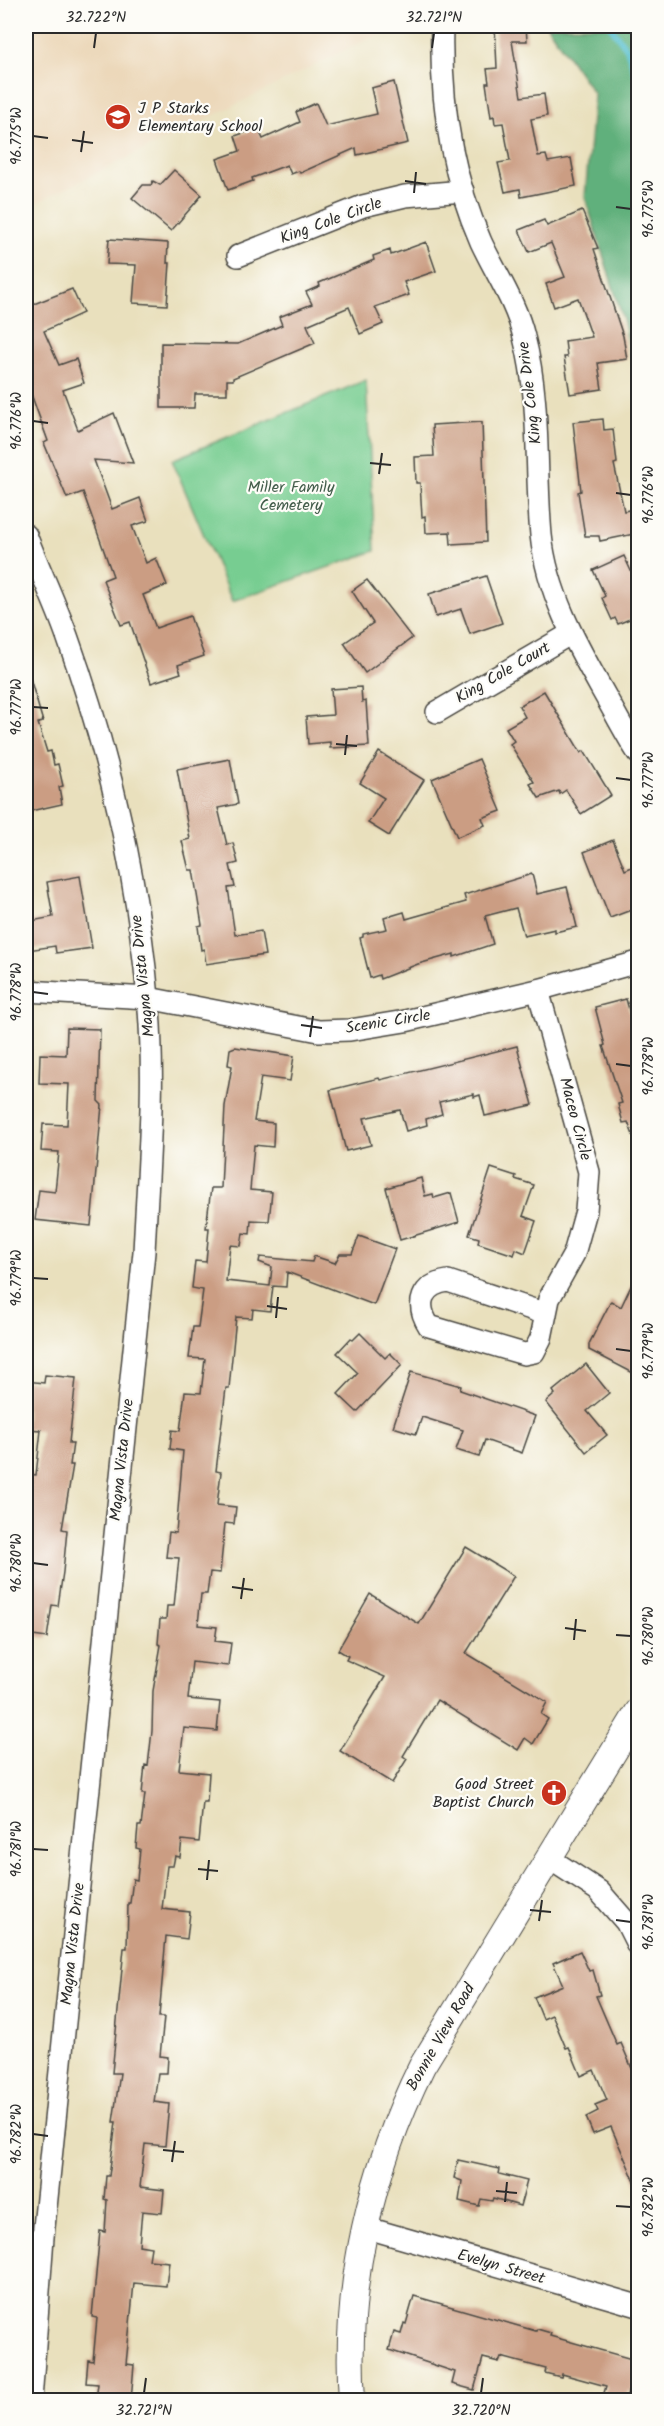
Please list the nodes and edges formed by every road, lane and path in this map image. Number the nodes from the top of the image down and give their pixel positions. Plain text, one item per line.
1 (442, 26) edge
2 (463, 191) junction
3 (238, 256) dead end
4 (26, 536) edge
5 (570, 634) junction
6 (437, 712) dead end
7 (639, 753) edge
8 (639, 962) edge
9 (538, 990) junction
10 (26, 991) edge
11 (148, 998) junction
12 (546, 1314) junction
13 (639, 1712) edge
14 (550, 1859) junction
15 (639, 1946) edge
16 (364, 2227) junction
17 (34, 2236) edge
18 (639, 2306) edge
19 (31, 2400) edge
20 (352, 2400) edge

1 - 2 street, King Cole Drive
2 - 3 street, King Cole Circle
2 - 5 street, King Cole Drive
4 - 11 street, Magna Vista Drive
5 - 6 street, King Cole Court
5 - 7 street, King Cole Drive
8 - 9 street, Scenic Circle
9 - 11 street, Scenic Circle
9 - 12 street, Maceo Circle
10 - 11 street, Scenic Circle
11 - 17 street, Magna Vista Drive
12 - 12 street, Maceo Circle
13 - 14 street, Bonnie View Road
14 - 15 street
14 - 16 street, Bonnie View Road
16 - 18 street, Evelyn Street
16 - 20 street, Bonnie View Road
17 - 19 street, Magna Vista Drive

